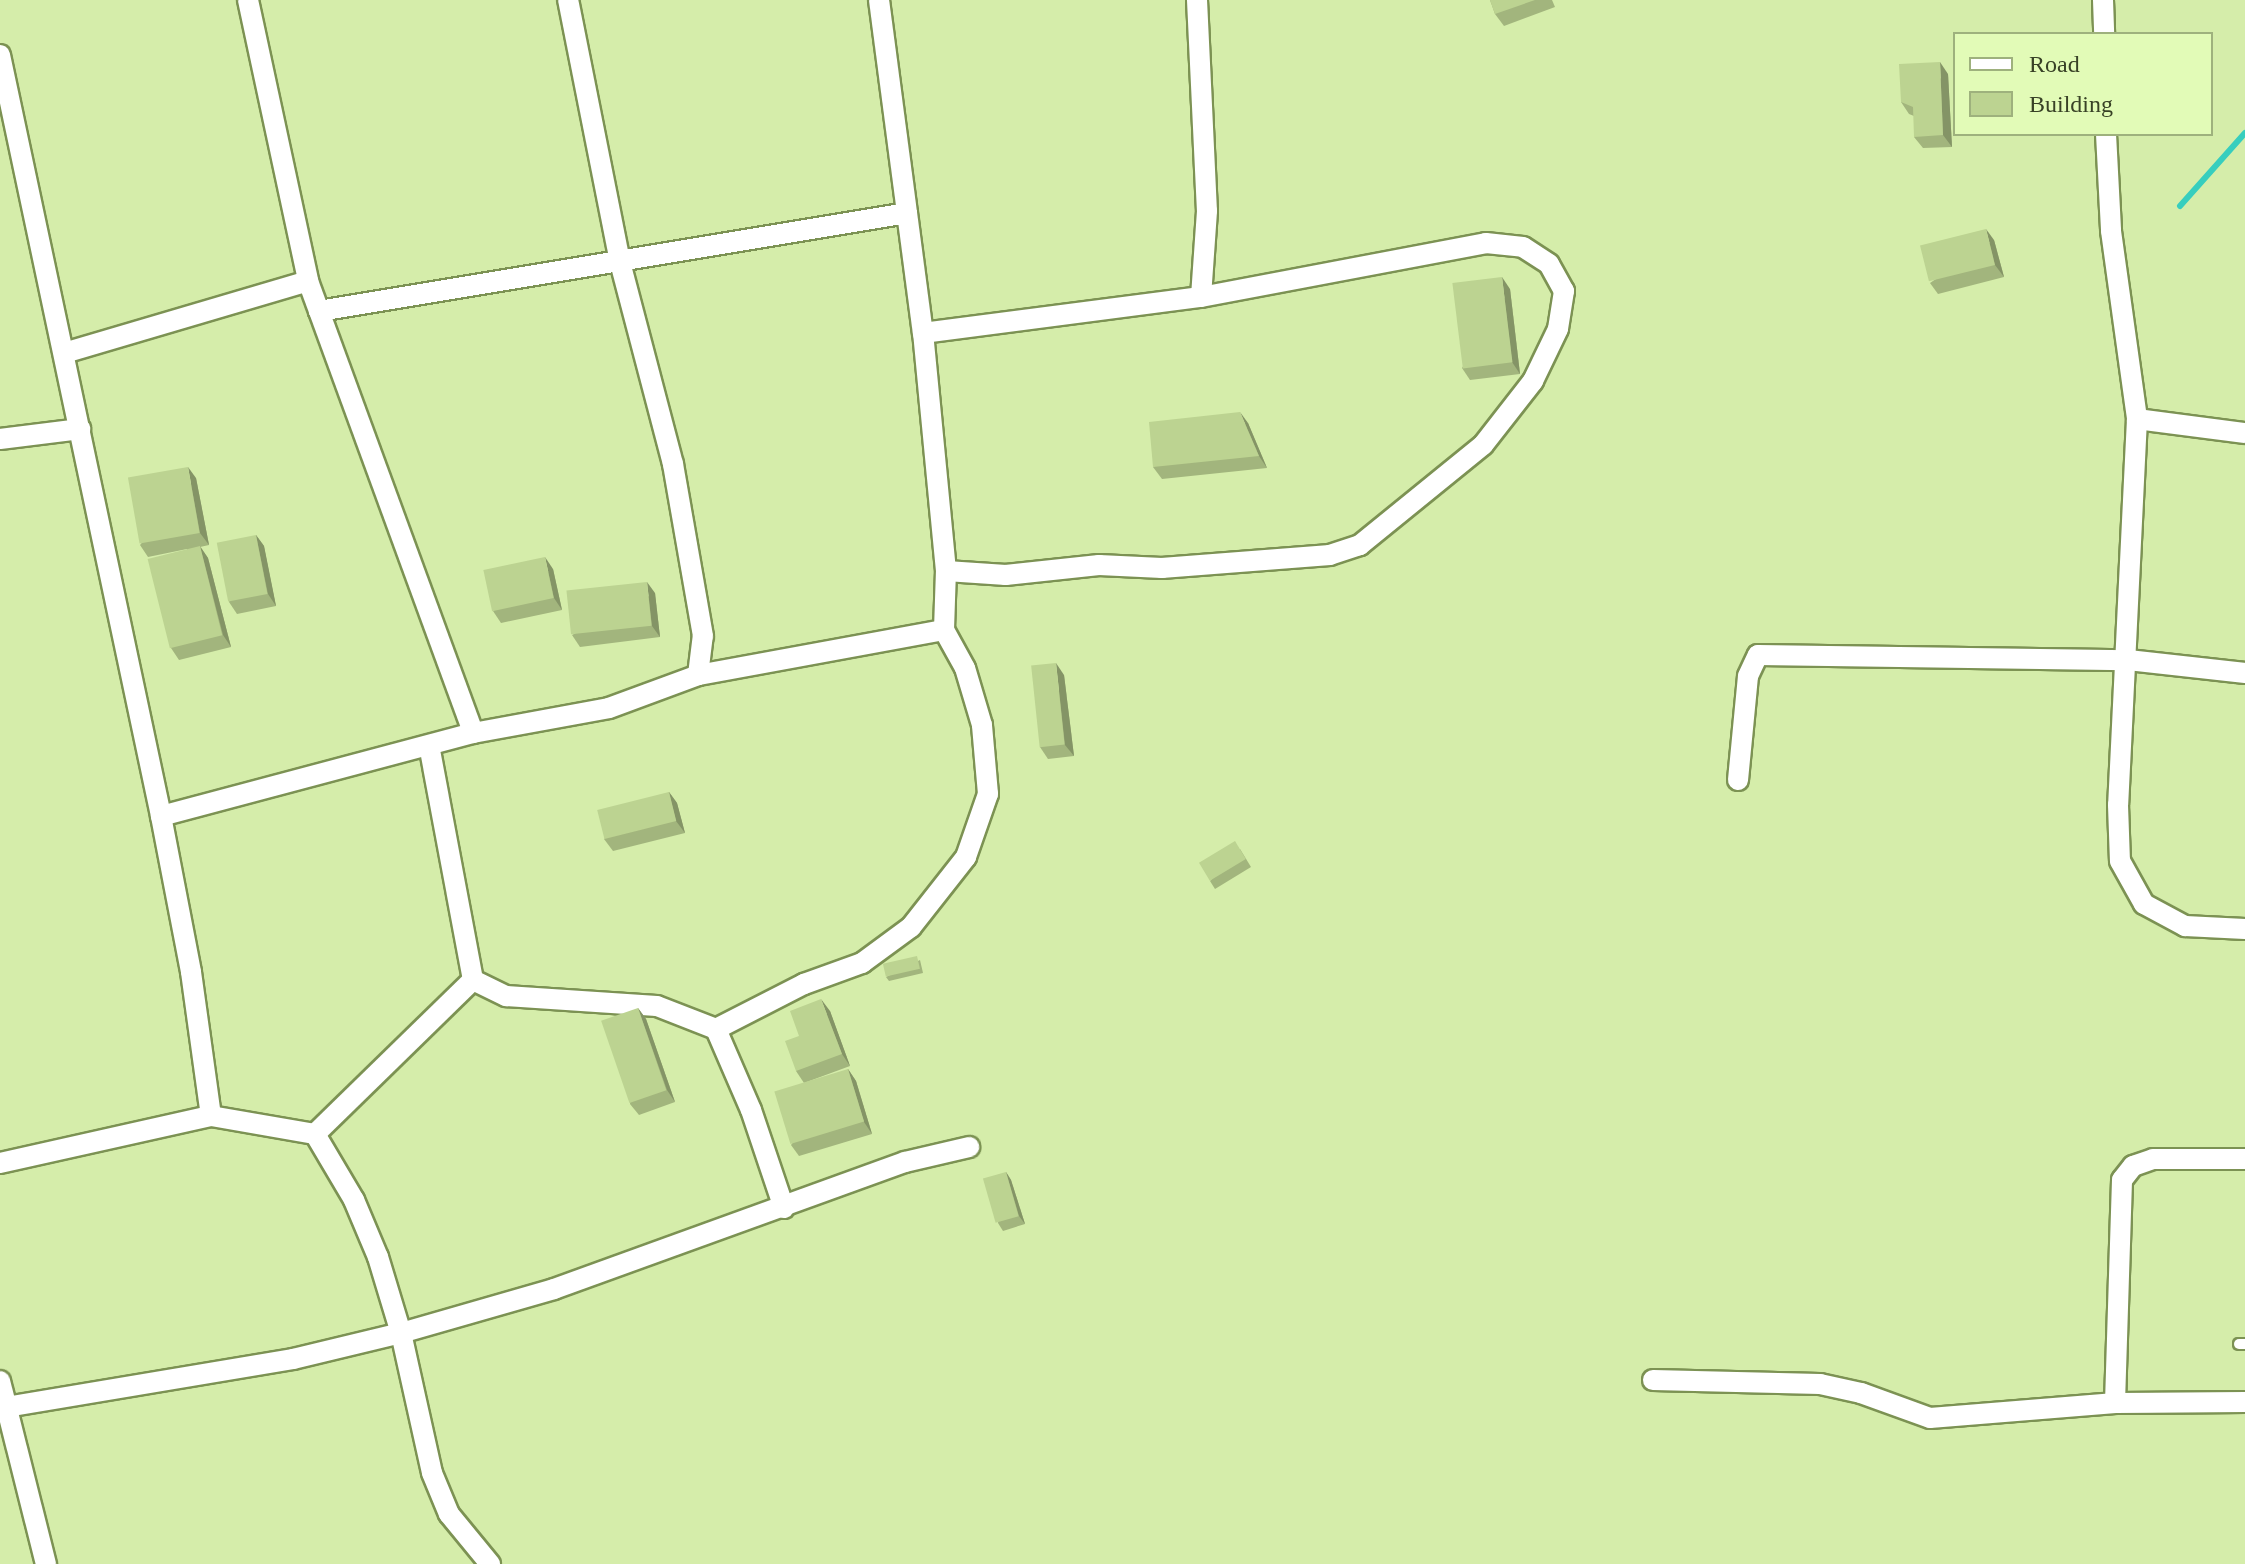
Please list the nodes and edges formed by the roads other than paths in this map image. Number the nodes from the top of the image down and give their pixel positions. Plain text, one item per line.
1 (248, 0) edge
2 (568, 0) edge
3 (879, 0) edge
4 (2103, 0) edge
5 (1204, 2) edge
6 (2104, 32) edge
7 (0, 55) edge
8 (2106, 136) edge
9 (907, 213) junction
10 (620, 262) junction
11 (308, 281) junction
12 (1201, 297) junction
13 (319, 311) junction
14 (923, 333) junction
15 (64, 353) junction
16 (2137, 419) junction
17 (80, 429) junction
18 (2245, 433) edge
19 (0, 439) edge
20 (946, 571) junction
21 (944, 630) junction
22 (2128, 660) junction
23 (2245, 673) edge
24 (698, 675) junction
25 (473, 733) junction
26 (429, 746) junction
27 (1738, 780) dead end
28 (161, 816) junction
29 (2245, 929) edge
30 (473, 980) junction
31 (716, 1029) junction
32 (211, 1116) junction
33 (315, 1134) junction
34 (969, 1147) dead end
35 (2245, 1159) edge
36 (0, 1163) edge
37 (784, 1208) junction
38 (401, 1333) junction
39 (1653, 1380) dead end
40 (0, 1381) edge
41 (2245, 1402) edge
42 (2115, 1403) junction
43 (4, 1407) edge
44 (46, 1564) edge
45 (490, 1564) edge

1 - 11 street
2 - 10 street
3 - 9 street
4 - 6 street
5 - 12 street
7 - 15 street
8 - 16 street
9 - 10 street
9 - 14 street
10 - 13 street
10 - 24 street
11 - 13 street
11 - 15 street
12 - 14 street
12 - 20 street
13 - 25 street
14 - 20 street
15 - 17 street
16 - 18 street
16 - 22 street
17 - 19 street
17 - 28 street
20 - 21 street
21 - 24 street
21 - 31 street
22 - 23 street
22 - 27 street
22 - 29 street
24 - 25 street
25 - 26 street
26 - 28 street
26 - 30 street
28 - 32 street
30 - 31 street
30 - 33 street
31 - 37 street
32 - 33 street
32 - 36 street
33 - 38 street
34 - 37 street
35 - 42 street
37 - 38 street
38 - 43 street
38 - 45 street
39 - 42 street
40 - 43 street
41 - 42 street
43 - 44 street

